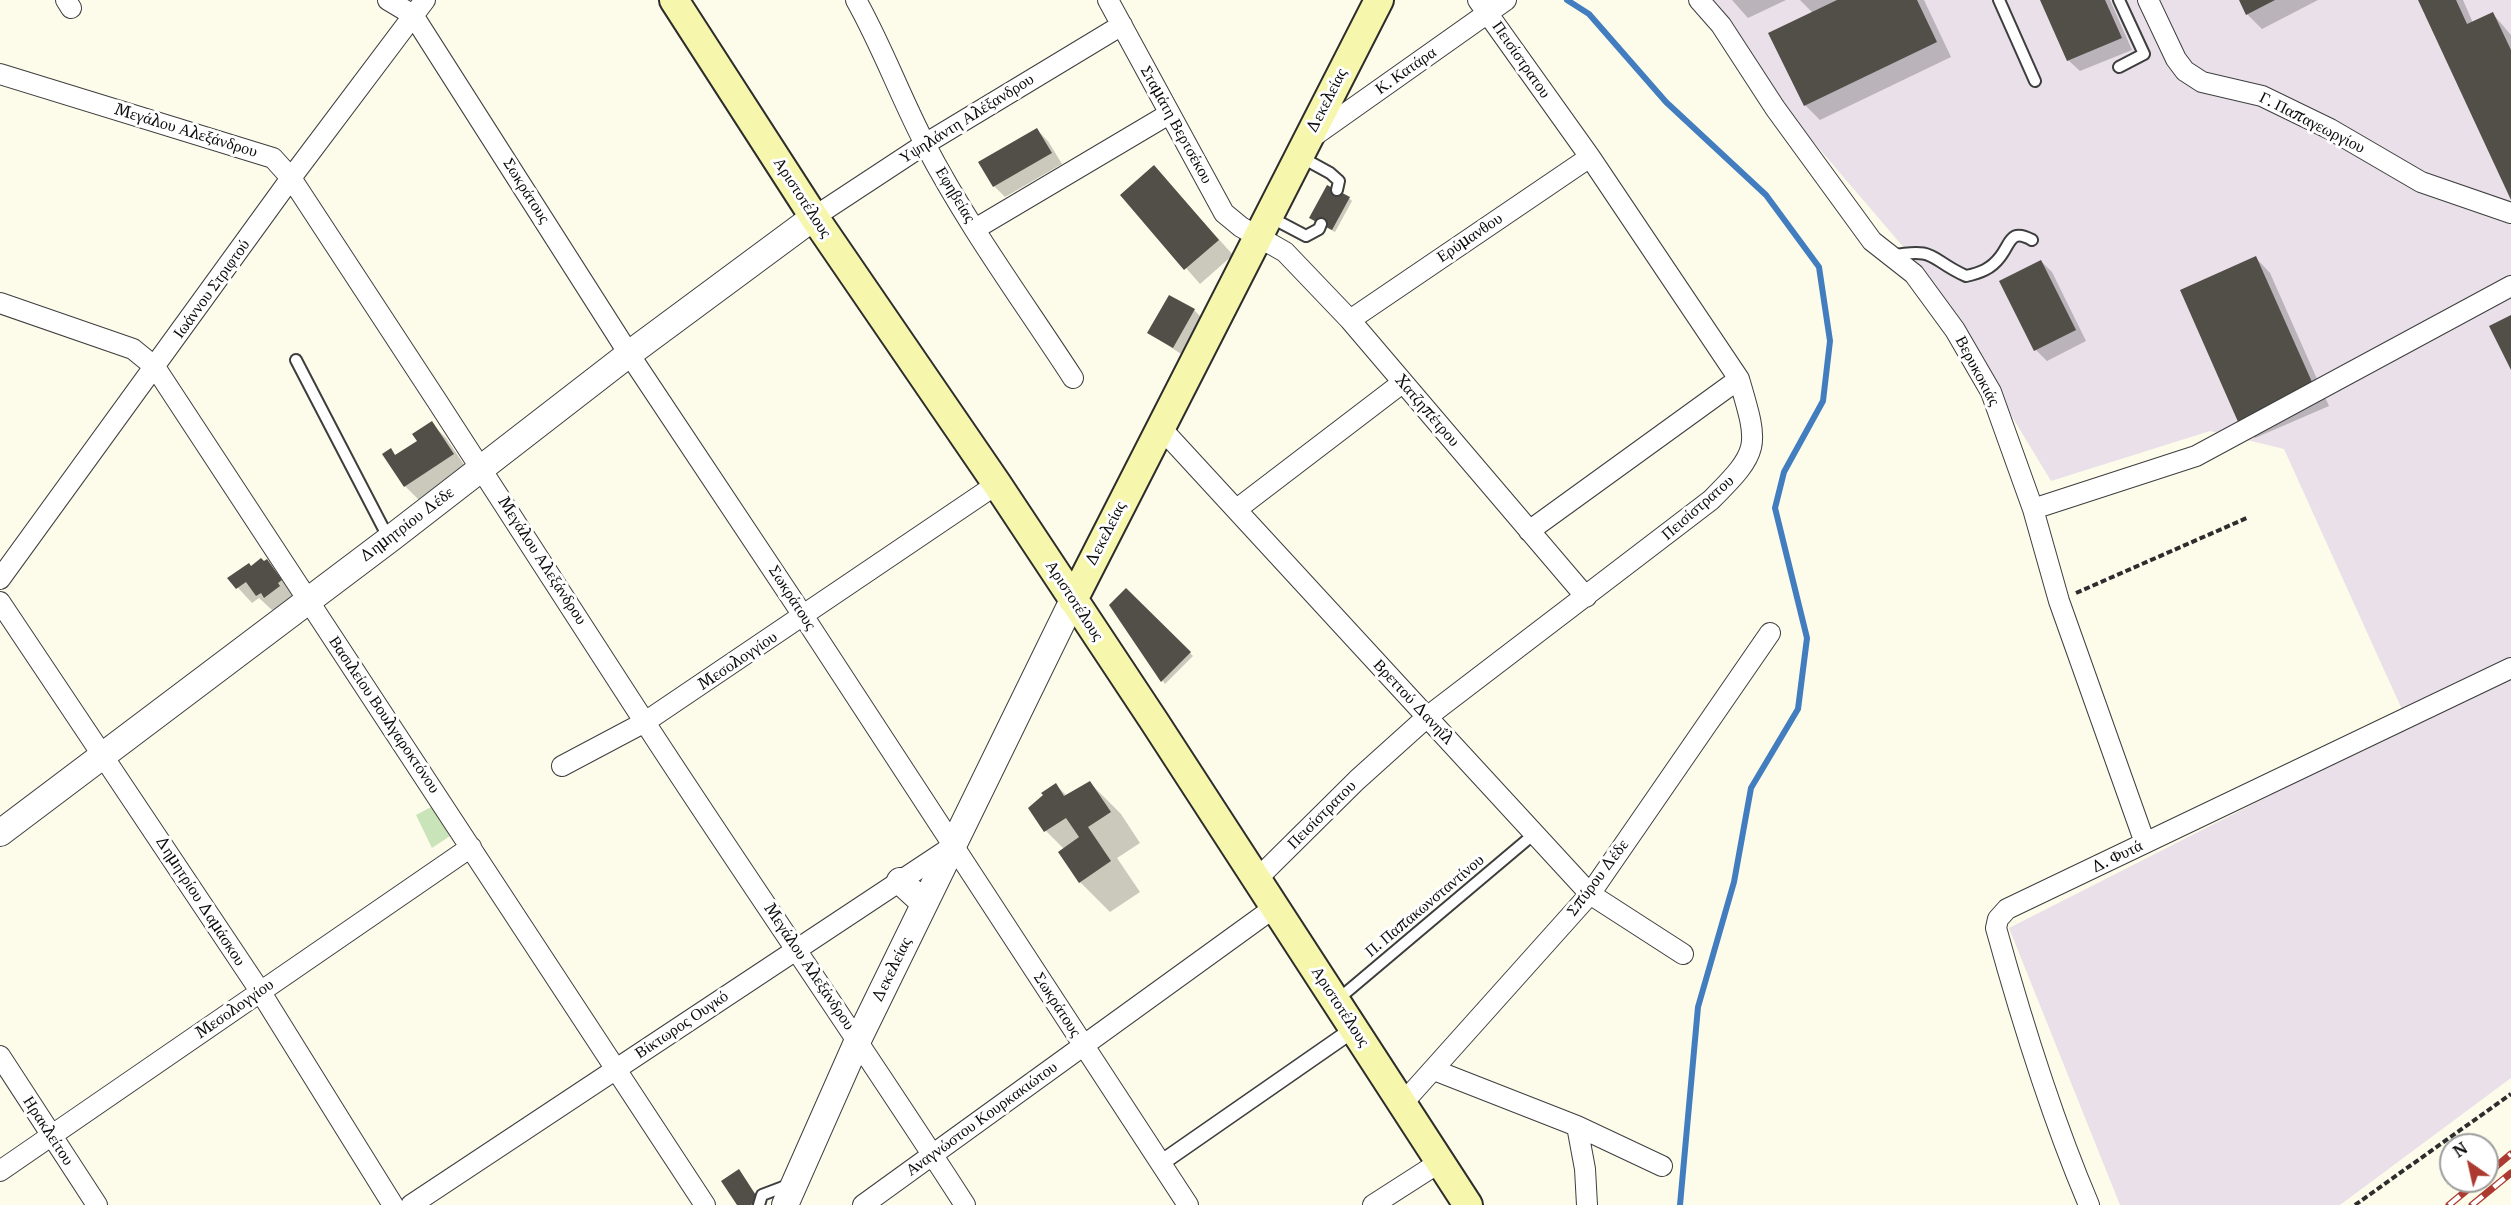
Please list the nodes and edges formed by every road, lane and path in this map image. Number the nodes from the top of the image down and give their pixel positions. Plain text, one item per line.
1 (388, 0) edge
2 (675, 0) edge
3 (856, 0) edge
4 (1108, 0) edge
5 (1378, 0) edge
6 (1506, 0) edge
7 (1699, 0) edge
8 (1999, 0) edge
9 (2120, 0) edge
10 (2148, 0) edge
11 (419, 7) edge
12 (1483, 7) edge
13 (1122, 25) junction
14 (2119, 67) dead end
15 (0, 74) edge
16 (2035, 81) dead end
17 (1169, 114) junction
18 (925, 144) junction
19 (1302, 149) junction
20 (1590, 157) junction
21 (291, 178) junction
22 (1337, 190) dead end
23 (2511, 213) edge
24 (814, 217) junction
25 (1322, 224) dead end
26 (1263, 226) junction
27 (975, 229) junction
28 (2032, 240) dead end
29 (1890, 256) junction
30 (2511, 286) edge
31 (0, 303) edge
32 (1350, 320) junction
33 (629, 354) junction
34 (296, 360) dead end
35 (155, 367) junction
36 (1073, 378) dead end
37 (1739, 379) junction
38 (1402, 383) junction
39 (1160, 427) junction
40 (482, 468) junction
41 (997, 484) junction
42 (1237, 509) junction
43 (2033, 509) junction
44 (2249, 518) dead end
45 (1529, 531) junction
46 (390, 539) junction
47 (0, 579) edge
48 (1586, 597) junction
49 (307, 600) junction
50 (1073, 600) junction
51 (2059, 601) junction
52 (0, 602) edge
53 (804, 617) junction
54 (1770, 633) dead end
55 (2511, 668) edge
56 (1427, 717) junction
57 (645, 722) junction
58 (104, 755) junction
59 (562, 766) dead end
60 (0, 833) edge
61 (1534, 834) junction
62 (2145, 843) junction
63 (953, 846) junction
64 (471, 847) junction
65 (1257, 879) junction
66 (900, 881) junction
67 (1590, 894) junction
68 (924, 903) junction
69 (1275, 907) junction
70 (796, 950) junction
71 (1683, 954) dead end
72 (260, 991) junction
73 (1336, 1001) junction
74 (1354, 1029) junction
75 (858, 1040) junction
76 (1084, 1046) junction
77 (0, 1056) edge
78 (616, 1069) junction
79 (1434, 1070) junction
80 (2511, 1094) edge
81 (1402, 1104) junction
82 (1577, 1126) junction
83 (51, 1138) junction
84 (932, 1155) junction
85 (1440, 1162) junction
86 (1161, 1163) junction
87 (1662, 1166) dead end
88 (0, 1171) edge
89 (790, 1194) edge
90 (97, 1205) edge
91 (393, 1205) edge
92 (411, 1205) edge
93 (705, 1205) edge
94 (759, 1205) edge
95 (863, 1205) edge
96 (965, 1205) edge
97 (1188, 1205) edge
98 (1373, 1205) edge
99 (1468, 1205) edge
100 (1587, 1205) edge
101 (2089, 1205) edge
102 (2355, 1205) edge

1 - 11 street, Σωκράτους
2 - 24 main road, Αριστοτέλους
3 - 18 street, Εφηβείας
4 - 13 street, Σταμάτη Βερτσέκου
5 - 19 main road, Δεκελείας
6 - 12 street, Κ. Κατάρα
7 - 29 street, Βερυκοκιάς
8 - 16 lane
9 - 14 lane
10 - 23 street, Γ. Παπαγεωργίου
11 - 21 street, Ιωάννου Στριφτού
11 - 33 street, Σωκράτους
12 - 19 street, Κ. Κατάρα
12 - 20 street, Πεισίστρατου
13 - 17 street, Σταμάτη Βερτσέκου
13 - 18 street, Υψηλάντη Αλέξανδρου
15 - 21 street, Μεγάλου Αλεξάνδρου
17 - 26 street, Σταμάτη Βερτσέκου
17 - 27 street
18 - 24 street, Υψηλάντη Αλέξανδρου
18 - 27 street, Εφηβείας
19 - 22 lane
19 - 26 main road, Δεκελείας
20 - 32 street, Ερύμανθου
20 - 37 street, Πεισίστρατου
21 - 35 street, Ιωάννου Στριφτού
21 - 40 street, Μεγάλου Αλεξάνδρου
24 - 33 street, Δημητρίου Δέδε
24 - 41 main road, Αριστοτέλους
25 - 26 lane
26 - 32 street, Χατζηπέτρου
26 - 39 main road, Δεκελείας
27 - 36 street, Εφηβείας
28 - 29 lane
29 - 43 street, Βερυκοκιάς
30 - 43 street
31 - 35 street, Βασιλείου Βουλγαροκτόνου
32 - 38 street, Χατζηπέτρου
33 - 40 street, Δημητρίου Δέδε
33 - 53 street, Σωκράτους
34 - 46 lane
35 - 47 street, Ιωάννου Στριφτού
35 - 49 street, Βασιλείου Βουλγαροκτόνου
37 - 45 street
37 - 48 street, Πεισίστρατου
38 - 42 street
38 - 45 street, Χατζηπέτρου
39 - 42 street, Βρεττού Δανηΐλ
39 - 50 main road, Δεκελείας
40 - 46 street, Δημητρίου Δέδε
40 - 57 street, Μεγάλου Αλεξάνδρου
41 - 50 main road, Αριστοτέλους
41 - 53 street, Μεσολογγίου
42 - 56 street, Βρεττού Δανηΐλ
43 - 51 street, Βερυκοκιάς
44 - 51 path
45 - 48 street, Χατζηπέτρου
46 - 49 street, Δημητρίου Δέδε
48 - 56 street, Πεισίστρατου
49 - 58 street, Δημητρίου Δέδε
49 - 64 street, Βασιλείου Βουλγαροκτόνου
50 - 63 street, Δεκελείας
50 - 65 main road, Αριστοτέλους
51 - 62 street, Βερυκοκιάς
52 - 58 street, Δημητρίου Δαμάσκου
53 - 57 street, Μεσολογγίου
53 - 63 street, Σωκράτους
54 - 67 street, Σπύρου Δέδε
55 - 62 street, Δ. Φυτά
56 - 61 street, Βρεττού Δανηΐλ
56 - 65 street, Πεισίστρατου
57 - 59 street, Μεσολογγίου
57 - 70 street, Μεγάλου Αλεξάνδρου
58 - 60 street, Δημητρίου Δέδε
58 - 72 street, Δημητρίου Δαμάσκου
61 - 67 street, Βρεττού Δανηΐλ
61 - 73 lane, Π. Παπακωνσταντίνου
62 - 101 street, Δ. Φυτά
63 - 66 street, Βίκτωρος Ουγκό
63 - 68 street, Δεκελείας
63 - 76 street, Σωκράτους
64 - 72 street, Μεσολογγίου
64 - 78 street, Βασιλείου Βουλγαροκτόνου
65 - 69 main road, Αριστοτέλους
66 - 68 street
66 - 70 street, Βίκτωρος Ουγκό
67 - 71 street, Βρεττού Δανηΐλ
67 - 79 street, Σπύρου Δέδε
68 - 75 street, Δεκελείας
69 - 73 main road, Αριστοτέλους
69 - 76 street, Αναγνώστου Κουρκακιώτου
70 - 75 street, Μεγάλου Αλεξάνδρου
70 - 78 street, Βίκτωρος Ουγκό
72 - 83 street, Μεσολογγίου
72 - 91 street, Δημητρίου Δαμάσκου
73 - 74 main road, Αριστοτέλους
74 - 81 main road, Αριστοτέλους
74 - 86 street
75 - 84 street, Μεγάλου Αλεξάνδρου
75 - 89 street, Δεκελείας
76 - 84 street, Αναγνώστου Κουρκακιώτου
76 - 86 street, Σωκράτους
77 - 83 street, Ηρακλείτου
78 - 92 street, Βίκτωρος Ουγκό
78 - 93 street, Βασιλείου Βουλγαροκτόνου
79 - 81 street, Σπύρου Δέδε
79 - 82 street
80 - 102 path
81 - 85 main road, Αριστοτέλους
82 - 87 street
82 - 100 street
83 - 88 street, Μεσολογγίου
83 - 90 street, Ηρακλείτου
84 - 95 street, Αναγνώστου Κουρκακιώτου
84 - 96 street, Μεγάλου Αλεξάνδρου
85 - 98 street
85 - 99 main road, Αριστοτέλους
86 - 97 street, Σωκράτους
89 - 94 lane

